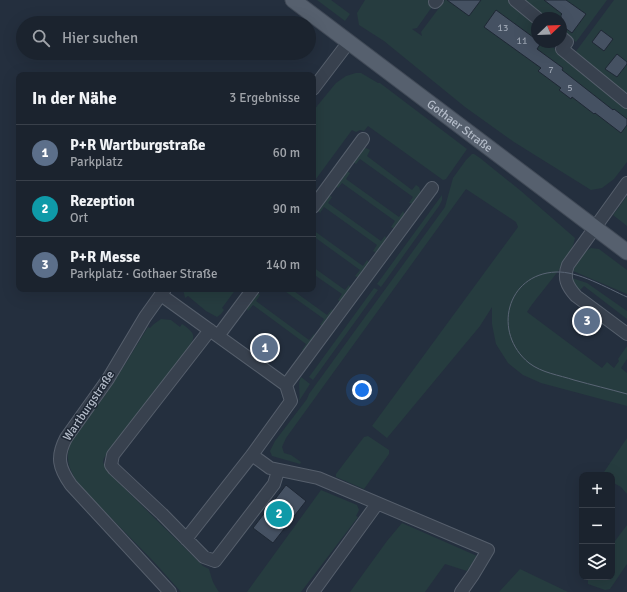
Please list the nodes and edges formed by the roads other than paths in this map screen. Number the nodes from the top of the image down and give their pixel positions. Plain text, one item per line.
1 (293, 0) edge
2 (515, 0) edge
3 (531, 13) edge
4 (313, 16) edge
5 (316, 18) edge
6 (348, 43) junction
7 (563, 48) edge
8 (316, 85) edge
9 (627, 102) edge
10 (363, 139) dead end
11 (627, 183) edge
12 (432, 188) dead end
13 (316, 203) edge
14 (594, 227) junction
15 (627, 252) edge
16 (163, 292) edge
17 (250, 292) edge
18 (214, 333) junction
19 (627, 334) edge
20 (286, 385) junction
21 (252, 455) junction
22 (278, 471) junction
23 (377, 504) junction
24 (186, 539) junction
25 (170, 592) edge
26 (313, 592) edge
27 (461, 592) edge

1 - 4 main road, Gothaer Straße
2 - 3 street
5 - 6 main road, Gothaer Straße
6 - 8 street
6 - 14 main road, Gothaer Straße
7 - 9 street
10 - 13 street
11 - 14 street
12 - 20 street
14 - 15 main road, Gothaer Straße
14 - 19 street
16 - 18 street
16 - 25 street, Wartburgstraße
17 - 18 street
18 - 20 street
18 - 24 street
20 - 21 street
21 - 22 street
21 - 24 street
22 - 23 street
22 - 24 street
23 - 26 street
23 - 27 street

